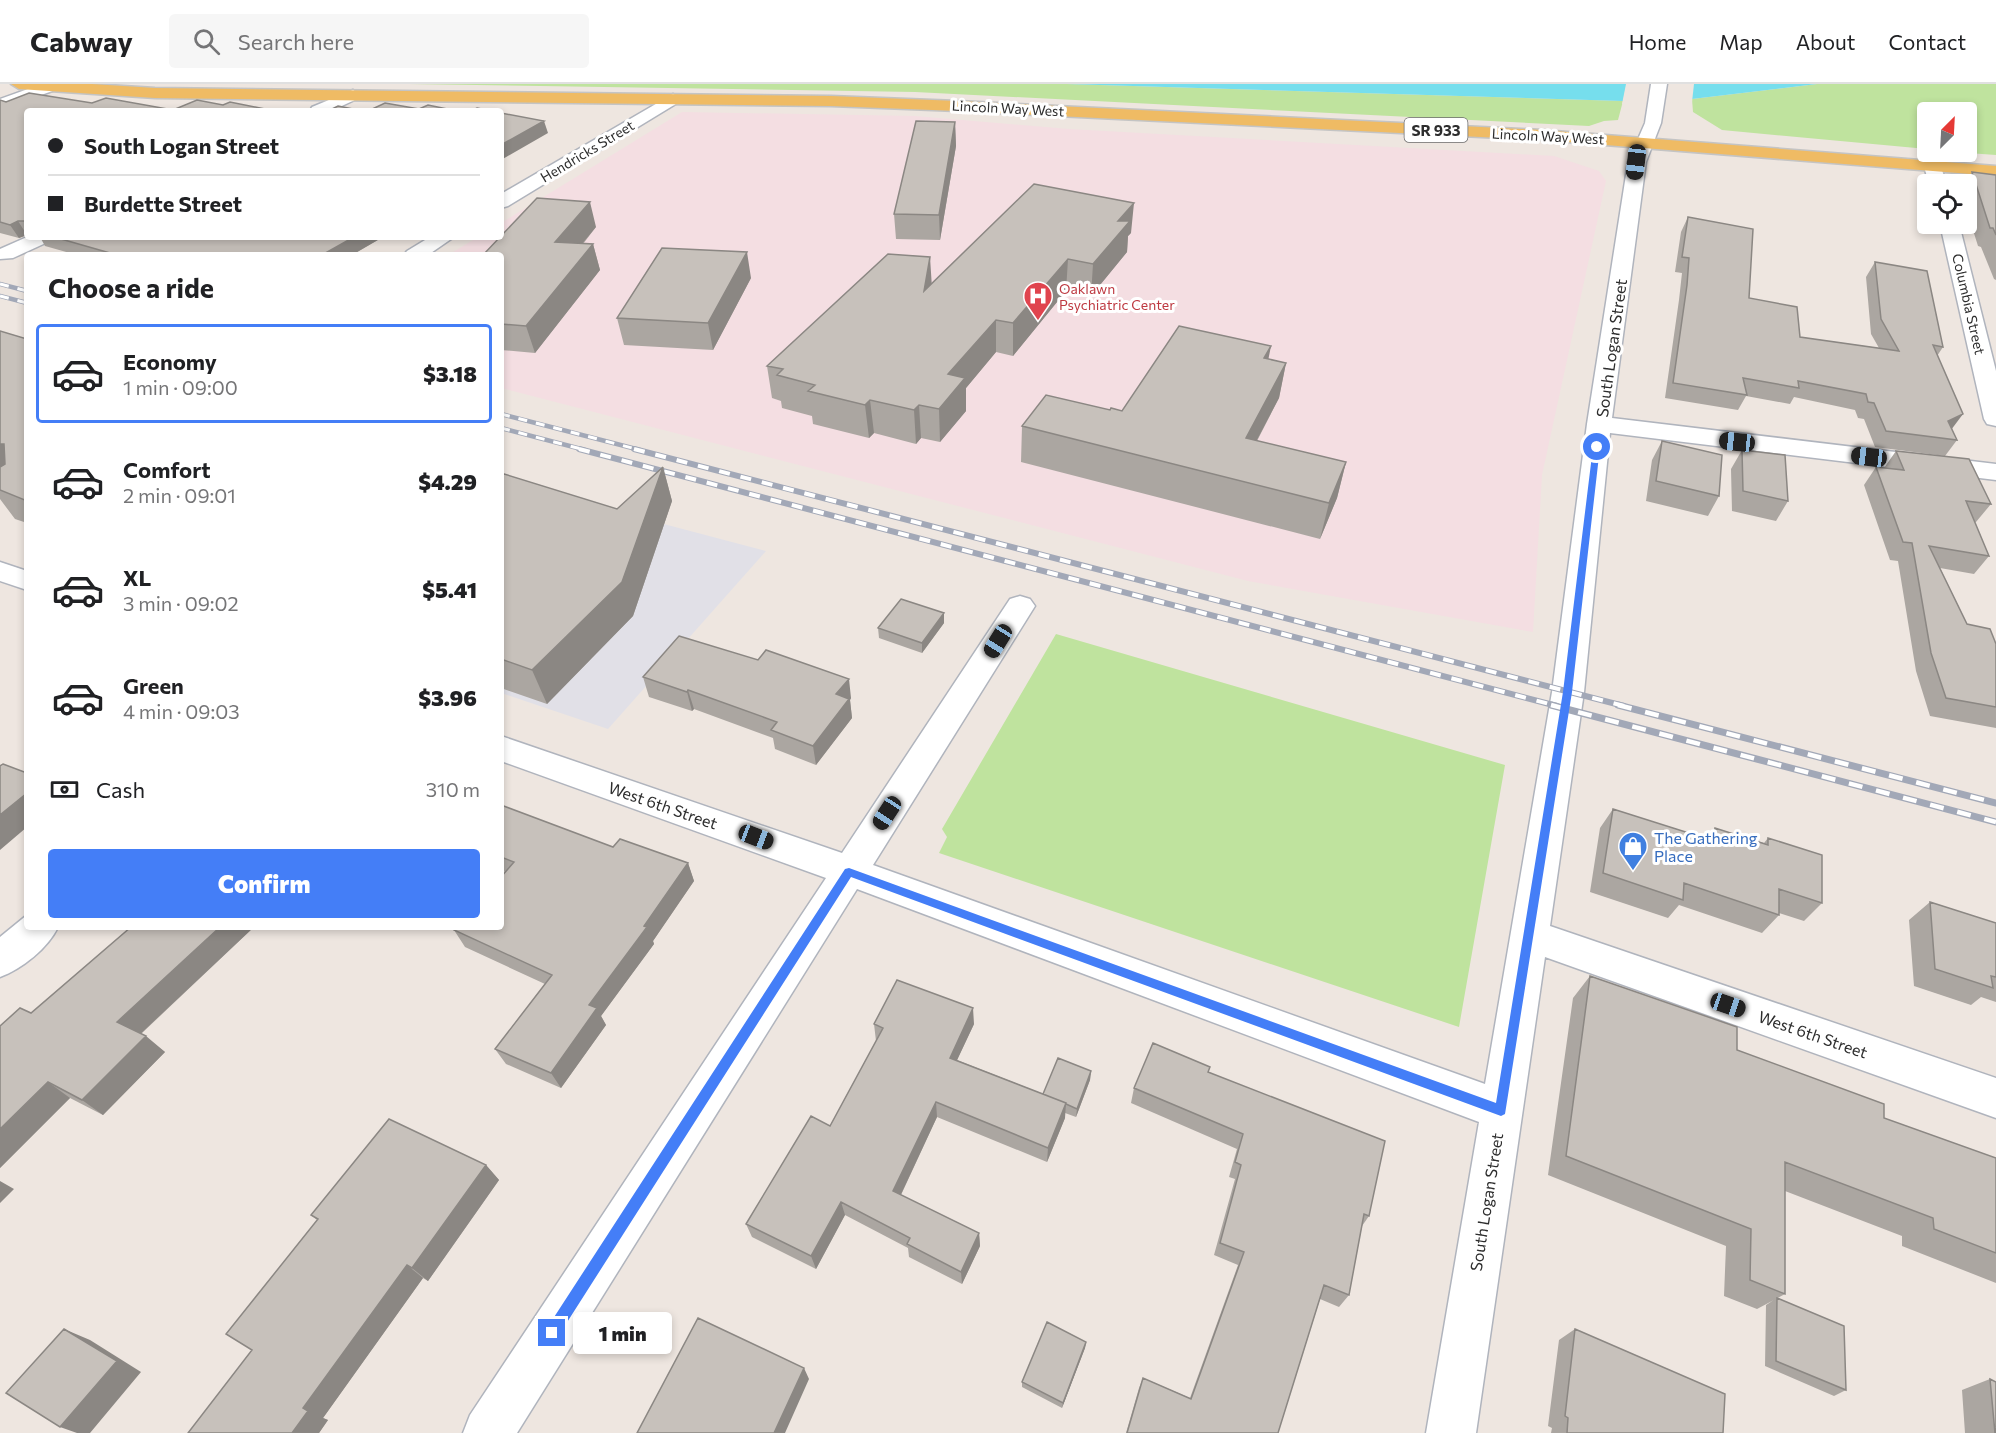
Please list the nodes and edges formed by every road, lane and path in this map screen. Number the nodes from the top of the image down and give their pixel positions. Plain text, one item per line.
1 (19, 84) edge
2 (1659, 84) edge
3 (49, 87) junction
4 (353, 95) junction
5 (673, 99) junction
6 (0, 105) edge
7 (325, 108) edge
8 (1650, 132) junction
9 (1933, 166) junction
10 (1996, 171) edge
11 (1935, 174) edge
12 (504, 200) edge
13 (1951, 234) edge
14 (36, 240) edge
15 (439, 240) edge
16 (419, 252) edge
17 (6, 254) dead end
18 (1996, 419) edge
19 (1599, 424) junction
20 (1996, 472) edge
21 (0, 572) edge
22 (24, 580) edge
23 (1020, 606) dead end
24 (504, 749) edge
25 (849, 872) junction
26 (35, 930) edge
27 (1529, 935) junction
28 (0, 960) edge
29 (1996, 1098) edge
30 (1501, 1110) junction
31 (488, 1433) edge
32 (1451, 1433) edge

1 - 3 main road, Lincoln Way West / SR 933
2 - 8 street, South Logan Street
3 - 4 main road, Lincoln Way West / SR 933
3 - 6 street
4 - 5 main road, Lincoln Way West / SR 933
4 - 7 street
5 - 8 main road, Lincoln Way West / SR 933
5 - 12 street, Hendricks Street
8 - 9 main road, Lincoln Way West / SR 933
8 - 19 street, South Logan Street
9 - 10 main road, Lincoln Way West / SR 933
9 - 11 street
13 - 18 street, Columbia Street
14 - 17 street
15 - 16 street
19 - 20 street
19 - 27 street, South Logan Street
21 - 22 street
23 - 25 street
24 - 25 street, West 6th Street
25 - 30 street, West 6th Street
25 - 31 street
26 - 28 street
27 - 29 street, West 6th Street
27 - 30 street, South Logan Street
30 - 32 street, South Logan Street

